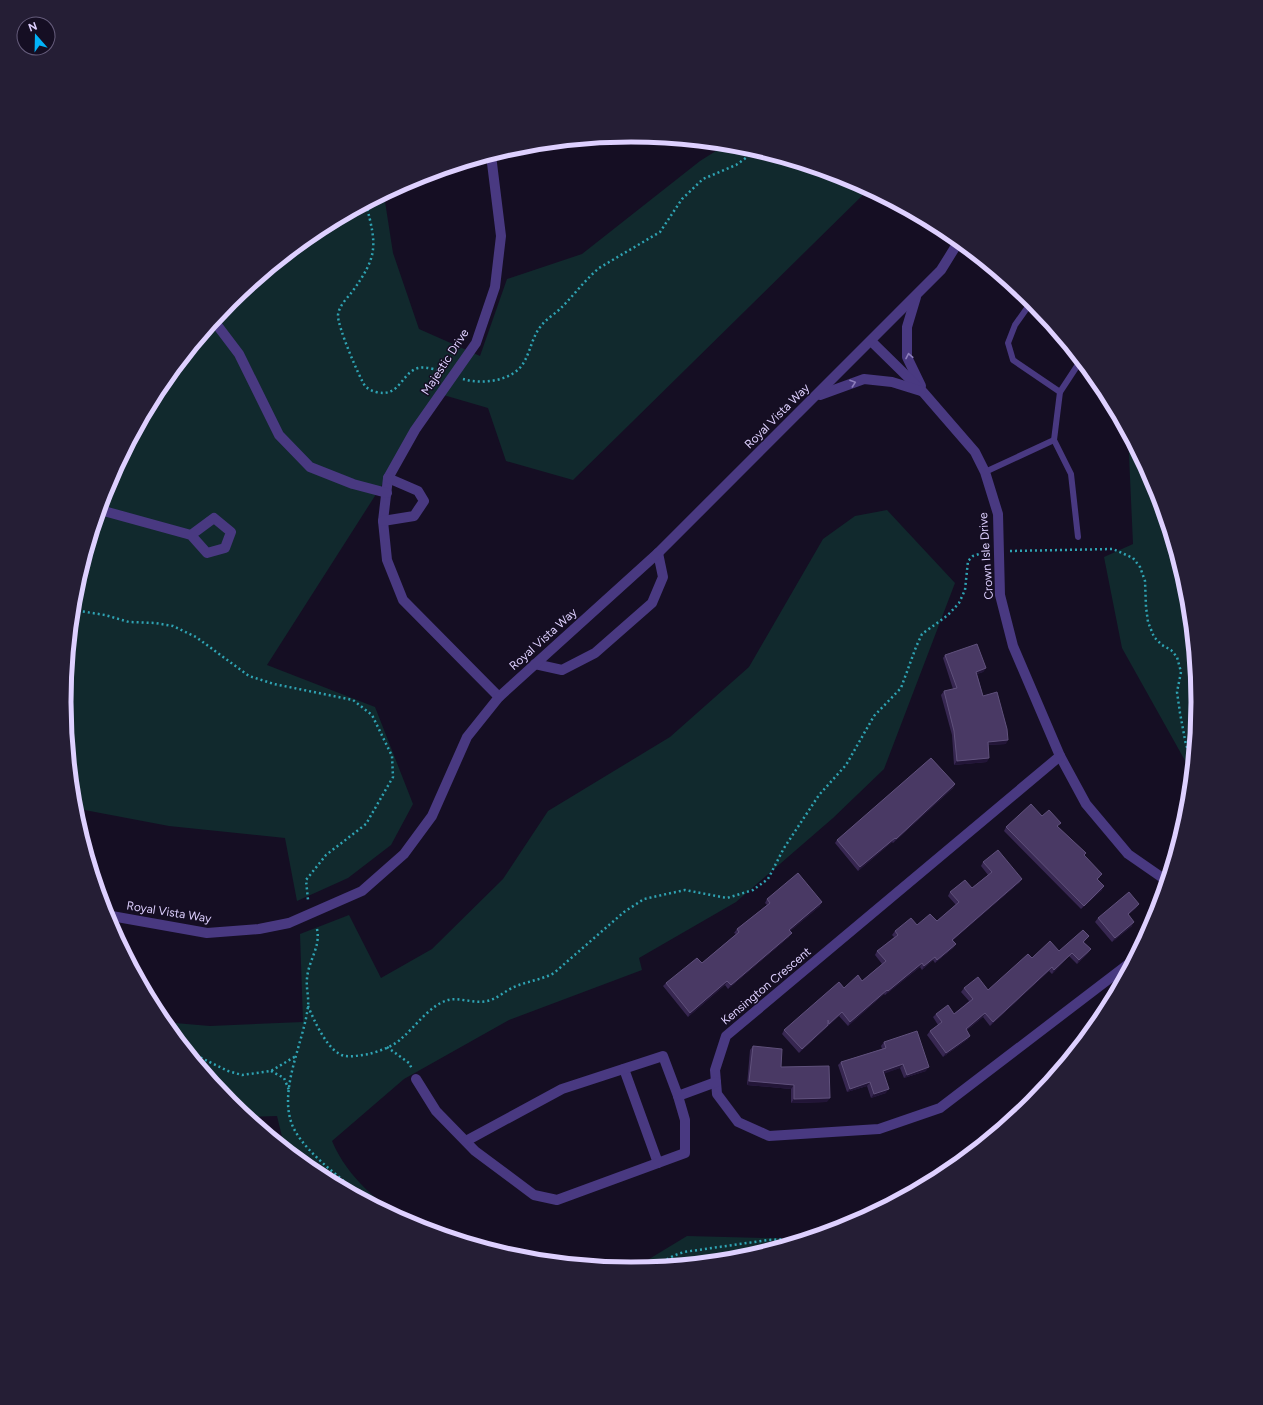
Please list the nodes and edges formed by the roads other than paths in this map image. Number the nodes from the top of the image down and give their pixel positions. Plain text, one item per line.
1 (492, 160) edge
2 (956, 246) edge
3 (917, 295) junction
4 (1028, 306) edge
5 (217, 325) edge
6 (871, 341) junction
7 (1078, 364) edge
8 (923, 392) junction
9 (1060, 392) junction
10 (816, 396) junction
11 (1054, 440) junction
12 (985, 472) junction
13 (388, 478) junction
14 (387, 493) junction
15 (105, 511) edge
16 (383, 521) junction
17 (191, 535) dead end
18 (1078, 537) dead end
19 (658, 553) junction
20 (535, 664) junction
21 (499, 696) junction
22 (1060, 756) junction
23 (1163, 879) edge
24 (114, 917) edge
25 (1126, 966) edge
26 (624, 1069) junction
27 (416, 1079) road end
28 (716, 1082) junction
29 (678, 1096) junction
30 (466, 1141) junction
31 (658, 1163) junction

1 - 13 street, Majestic Drive
2 - 3 street, Royal Vista Way
3 - 6 street, Royal Vista Way
8 -> 3 street
4 - 9 lane
5 - 14 street
6 - 8 street, Crown Isle Drive
6 - 10 street, Royal Vista Way
7 - 9 lane
10 -> 8 street
8 - 12 street, Crown Isle Drive
9 - 11 lane
10 - 19 street, Royal Vista Way
11 - 12 lane
11 - 18 lane
12 - 22 street, Crown Isle Drive
13 - 14 street, Majestic Drive
13 - 16 street
14 - 16 street, Majestic Drive
15 - 17 street
16 - 21 street, Majestic Drive
19 - 20 street, Royal Vista Way
19 - 20 street
20 - 21 street, Royal Vista Way
21 - 24 street, Royal Vista Way
22 - 23 street, Crown Isle Drive
22 - 28 street, Kensington Crescent
25 - 28 street, Kensington Crescent
26 - 29 street
26 - 30 street
26 - 31 street
27 - 30 street
28 - 29 street
29 - 31 street
30 - 31 street

